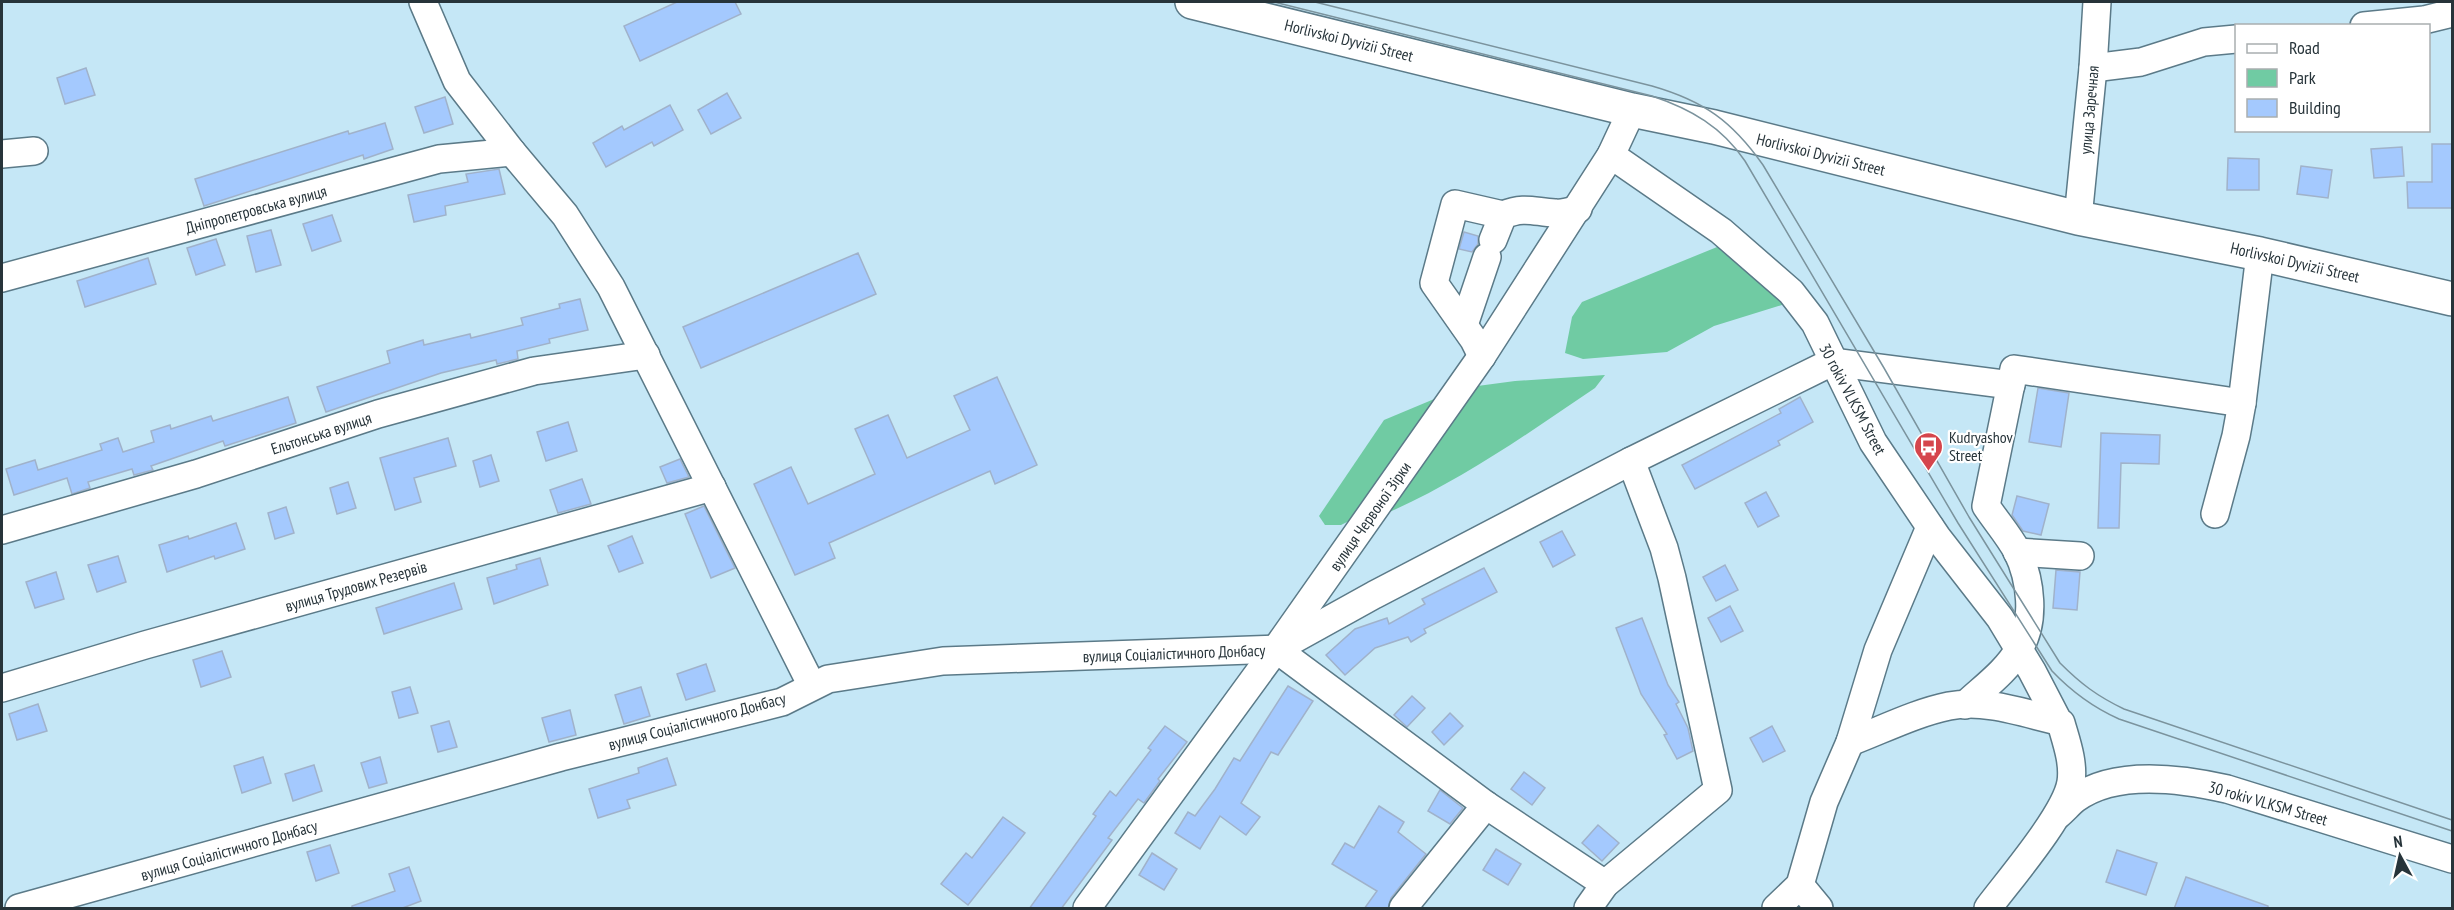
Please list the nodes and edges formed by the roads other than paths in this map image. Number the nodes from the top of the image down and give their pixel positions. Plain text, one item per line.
1 (423, 2) edge
2 (1192, 2) edge
3 (2097, 2) edge
4 (2452, 13) edge
5 (2384, 24) edge
6 (2235, 39) edge
7 (2093, 68) junction
8 (1632, 110) junction
9 (34, 151) dead end
10 (512, 152) junction
11 (2, 154) edge
12 (1611, 155) junction
13 (1578, 209) junction
14 (1503, 215) junction
15 (2078, 218) junction
16 (2260, 254) junction
17 (2, 278) edge
18 (2452, 298) edge
19 (1464, 326) junction
20 (646, 355) junction
21 (1482, 356) junction
22 (1832, 362) junction
23 (2011, 385) junction
24 (2242, 403) junction
25 (1631, 461) junction
26 (712, 487) junction
27 (2215, 514) dead end
28 (1930, 527) junction
29 (2, 530) edge
30 (2017, 552) junction
31 (2080, 556) dead end
32 (1276, 649) junction
33 (2020, 649) junction
34 (812, 687) junction
35 (2, 688) edge
36 (1965, 705) junction
37 (2059, 722) junction
38 (1850, 742) junction
39 (1486, 805) junction
40 (2054, 819) junction
41 (2452, 859) edge
42 (1605, 884) junction
43 (1800, 885) junction
44 (1998, 906) edge
45 (19, 909) edge
46 (1087, 909) edge
47 (1403, 909) edge
48 (1588, 909) edge
49 (1776, 909) edge
50 (1819, 909) edge

1 - 10 street
2 - 8 main road, Horlivskoi Dyvizii Street
3 - 7 street, улица Заречная
4 - 5 street
6 - 7 street
7 - 15 street, улица Заречная
8 - 12 street, вулиця Червоної Зірки
8 - 15 main road, Horlivskoi Dyvizii Street
9 - 11 street
10 - 17 street, Дніпропетровська вулиця
10 - 20 street
12 - 13 street, вулиця Червоної Зірки
12 - 22 street, 30 rokiv VLKSM Street
13 - 14 street
13 - 21 street, вулиця Червоної Зірки
14 - 19 street
14 - 19 street
15 - 16 main road, Horlivskoi Dyvizii Street
16 - 18 main road, Horlivskoi Dyvizii Street
16 - 24 street
19 - 21 street
20 - 26 street
20 - 29 street, Ельтонська вулиця
21 - 32 street, вулиця Червоної Зірки
22 - 23 street
22 - 25 street
22 - 28 street, 30 rokiv VLKSM Street
23 - 24 street
23 - 30 street
24 - 27 street
25 - 32 street
25 - 42 street
26 - 34 street
26 - 35 street, вулиця Трудових Резервів
28 - 33 street, 30 rokiv VLKSM Street
28 - 38 street
30 - 31 street
30 - 33 street
32 - 34 street, вулиця Соціалістичного Донбасу
32 - 39 street, вулиця Соціалістичного Донбасу
32 - 46 street, вулиця Червоної Зірки
33 - 36 street
33 - 37 street, 30 rokiv VLKSM Street
34 - 45 street, вулиця Соціалістичного Донбасу
36 - 37 street
36 - 38 street
37 - 40 street, 30 rokiv VLKSM Street
38 - 43 street
39 - 42 street, вулиця Соціалістичного Донбасу
39 - 47 street
40 - 41 street, 30 rokiv VLKSM Street
40 - 44 street
42 - 48 street
43 - 49 street
43 - 50 street

